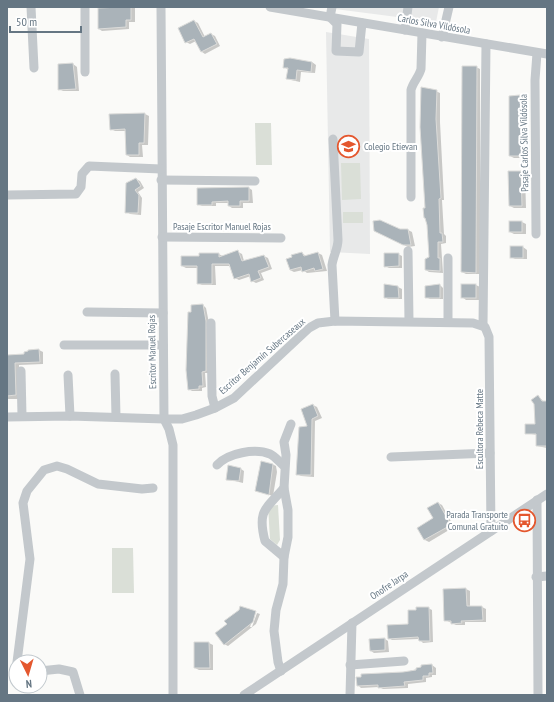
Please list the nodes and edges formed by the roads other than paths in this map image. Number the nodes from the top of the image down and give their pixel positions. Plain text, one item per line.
1 (32, 7) edge
2 (84, 7) edge
3 (161, 7) edge
4 (270, 7) edge
5 (332, 7) edge
6 (408, 7) edge
7 (449, 7) edge
8 (330, 17) junction
9 (362, 23) junction
10 (405, 30) junction
11 (422, 33) junction
12 (442, 37) junction
13 (486, 44) junction
14 (537, 53) junction
15 (547, 54) edge
16 (34, 68) dead end
17 (85, 72) dead end
18 (333, 139) dead end
19 (161, 169) junction
20 (162, 180) junction
21 (255, 181) dead end
22 (8, 195) dead end
23 (411, 197) dead end
24 (536, 234) dead end
25 (162, 237) junction
26 (281, 238) dead end
27 (408, 250) dead end
28 (448, 258) dead end
29 (87, 312) dead end
30 (163, 313) junction
31 (335, 321) junction
32 (409, 322) junction
33 (448, 322) junction
34 (211, 323) dead end
35 (484, 327) junction
36 (64, 345) dead end
37 (163, 346) junction
38 (21, 371) dead end
39 (115, 374) dead end
40 (68, 375) dead end
41 (215, 408) junction
42 (22, 416) junction
43 (70, 416) junction
44 (7, 417) edge
45 (116, 417) junction
46 (164, 419) junction
47 (291, 424) dead end
48 (284, 442) junction
49 (490, 453) junction
50 (271, 454) junction
51 (391, 457) dead end
52 (217, 465) dead end
53 (284, 466) junction
54 (153, 488) dead end
55 (284, 488) junction
56 (547, 494) edge
57 (537, 500) junction
58 (491, 531) junction
59 (284, 557) junction
60 (547, 576) edge
61 (536, 578) junction
62 (352, 623) junction
63 (18, 654) edge
64 (404, 662) dead end
65 (350, 665) junction
66 (48, 670) edge
67 (281, 671) junction
68 (542, 679) edge
69 (80, 695) edge
70 (173, 695) edge
71 (244, 695) edge
72 (350, 695) edge
73 (538, 695) edge

1 - 16 street
2 - 17 street
3 - 19 street, Escritor Manuel Rojas
4 - 8 street, Carlos Silva Vildósola
5 - 8 street
6 - 10 street
7 - 12 street
8 - 9 street, Carlos Silva Vildósola
8 - 9 street
9 - 10 street, Carlos Silva Vildósola
10 - 11 street, Carlos Silva Vildósola
11 - 12 street, Carlos Silva Vildósola
11 - 23 street
12 - 13 street, Carlos Silva Vildósola
13 - 14 street, Carlos Silva Vildósola
13 - 35 street, Escultora Rebeca Matte
14 - 15 street, Carlos Silva Vildósola
14 - 24 street, Pasaje Carlos Silva Vildósola
18 - 31 street
19 - 20 street, Escritor Manuel Rojas
19 - 22 street
20 - 21 street
20 - 25 street, Escritor Manuel Rojas
25 - 26 street, Pasaje Escritor Manuel Rojas
25 - 30 street, Escritor Manuel Rojas
27 - 32 street
28 - 33 street
29 - 30 street
30 - 37 street, Escritor Manuel Rojas
31 - 32 street, Escritor Benjamín Subercaseaux
31 - 41 street, Escritor Benjamín Subercaseaux
32 - 33 street, Escritor Benjamín Subercaseaux
33 - 35 street, Escritor Benjamín Subercaseaux
34 - 41 street
35 - 49 street, Escultora Rebeca Matte
36 - 37 street
37 - 46 street, Escritor Manuel Rojas
38 - 42 street
39 - 45 street
40 - 43 street
41 - 46 street, Escritor Benjamín Subercaseaux
42 - 43 street, Escritor Benjamín Subercaseaux
42 - 44 street, Escritor Benjamín Subercaseaux
43 - 45 street, Escritor Benjamín Subercaseaux
45 - 46 street, Escritor Benjamín Subercaseaux
46 - 70 street, Escritor Manuel Rojas
47 - 48 street
48 - 50 street
48 - 53 street
49 - 51 street
49 - 58 street, Escultora Rebeca Matte
50 - 52 street
50 - 53 street
53 - 55 street
54 - 63 street
55 - 59 street
55 - 59 street
56 - 57 street, Onofre Jarpa
57 - 58 street, Onofre Jarpa
57 - 61 street
58 - 62 street, Onofre Jarpa
59 - 67 street
60 - 61 street
61 - 68 street
62 - 65 street
62 - 67 street, Onofre Jarpa
64 - 65 street
65 - 72 street
66 - 69 street
67 - 71 street, Onofre Jarpa
68 - 73 street

